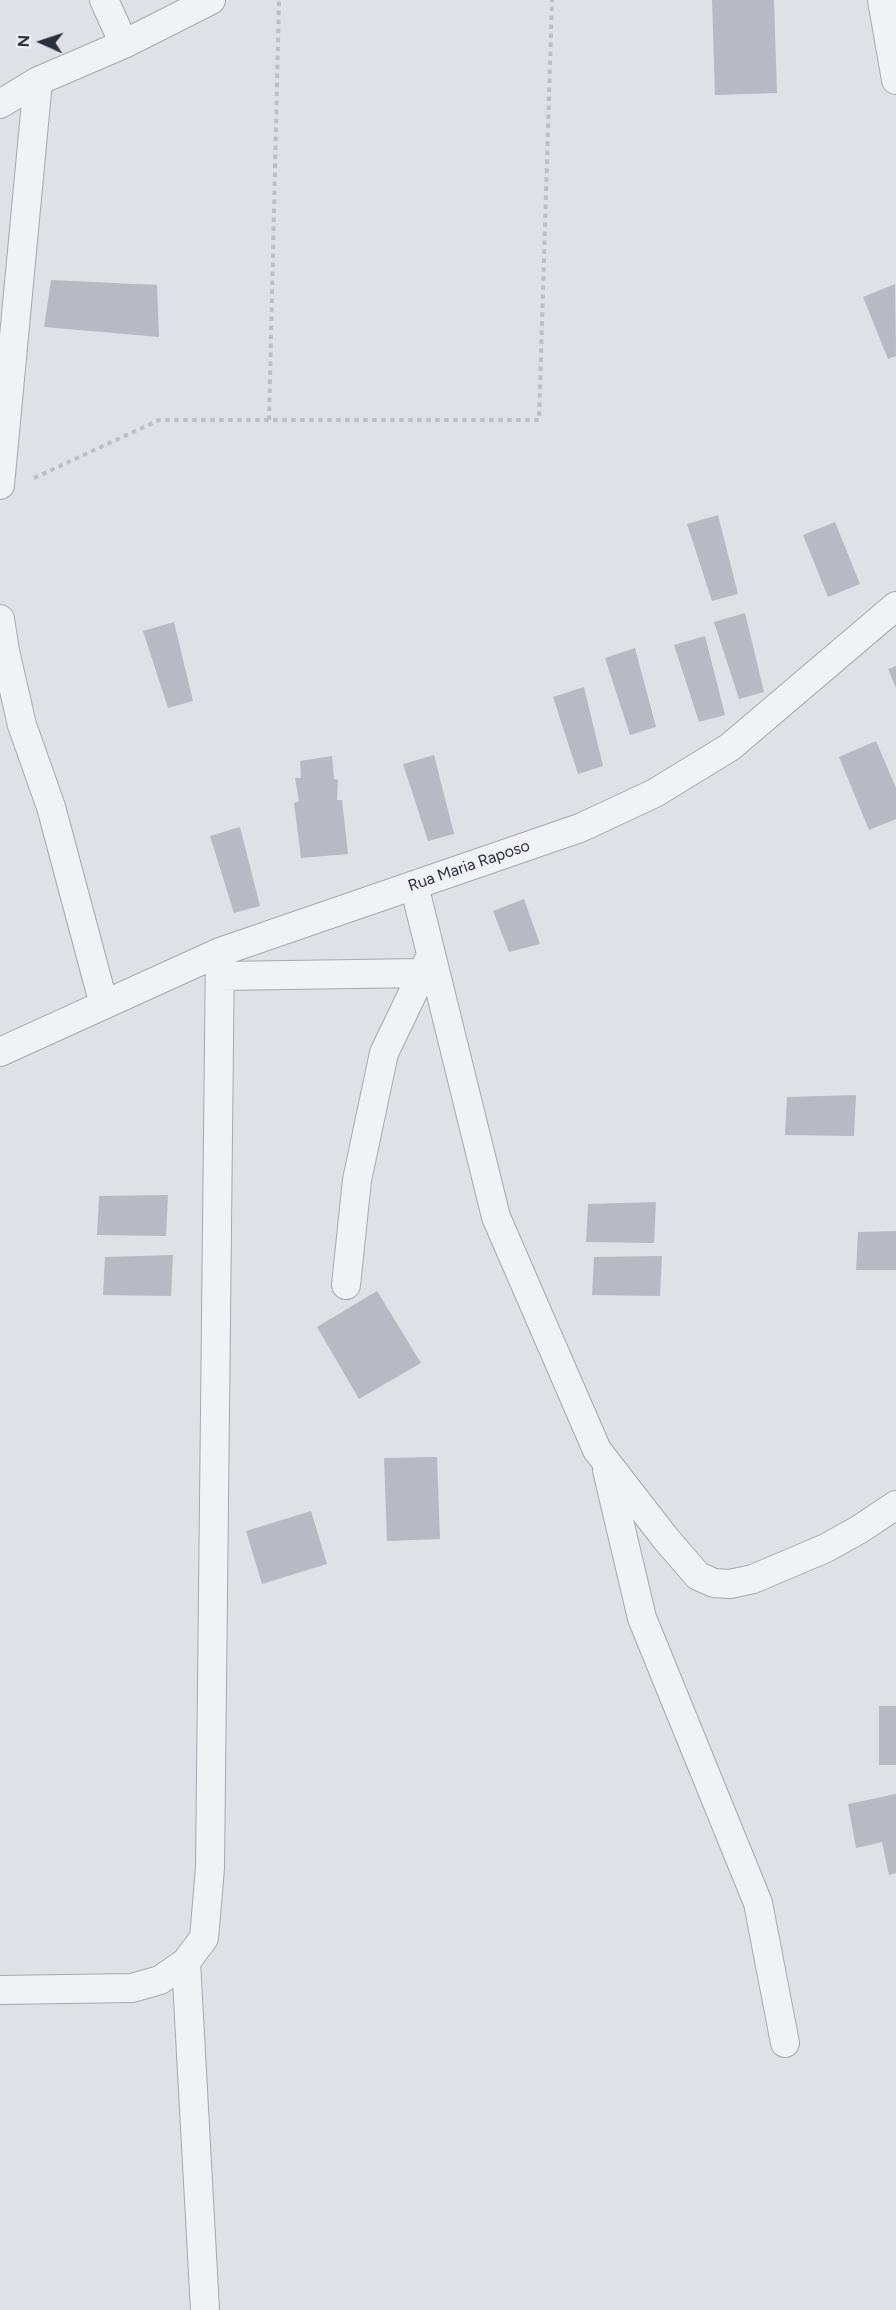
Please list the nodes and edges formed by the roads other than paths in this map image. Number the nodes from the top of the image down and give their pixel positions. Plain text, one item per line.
1 (104, 0) edge
2 (211, 0) edge
3 (882, 0) edge
4 (124, 44) junction
5 (896, 80) edge
6 (38, 81) junction
7 (0, 104) edge
8 (0, 485) edge
9 (896, 606) edge
10 (0, 619) edge
11 (414, 885) junction
12 (220, 964) junction
13 (426, 964) junction
14 (104, 1005) junction
15 (0, 1053) edge
16 (345, 1285) dead end
17 (604, 1459) junction
18 (896, 1505) edge
19 (186, 1962) junction
20 (0, 1990) edge
21 (785, 2043) dead end
22 (205, 2310) edge

1 - 4 street
2 - 4 street
3 - 5 street
4 - 6 street
6 - 7 street
6 - 8 street
9 - 11 street, Rua Maria Raposo
10 - 14 street
11 - 12 street, Rua Maria Raposo
11 - 13 street
12 - 13 street
12 - 14 street, Rua Maria Raposo
12 - 19 street
13 - 16 street
13 - 17 street
14 - 15 street, Rua Maria Raposo
17 - 18 street
17 - 21 street
19 - 20 street
19 - 22 street

